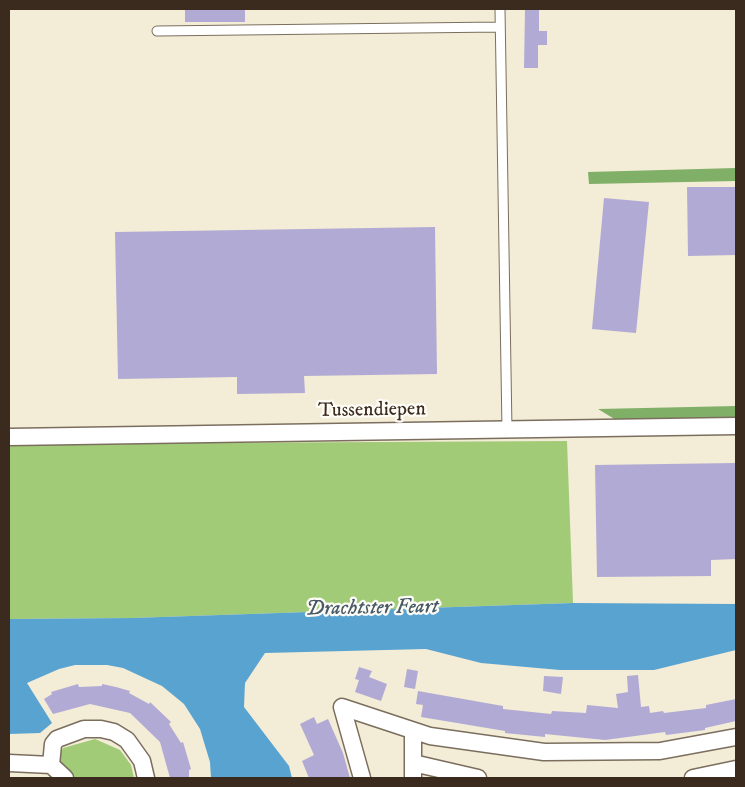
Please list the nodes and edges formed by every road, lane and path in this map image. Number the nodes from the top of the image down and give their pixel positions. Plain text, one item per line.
1 (500, 9) edge
2 (500, 27) junction
3 (157, 31) dead end
4 (736, 426) edge
5 (507, 430) junction
6 (9, 437) edge
7 (413, 732) junction
8 (736, 737) edge
9 (9, 763) edge
10 (51, 765) junction
11 (736, 769) edge
12 (413, 771) edge
13 (65, 778) edge
14 (146, 778) edge
15 (362, 778) edge
16 (478, 778) edge
17 (693, 778) edge

1 - 2 lane
2 - 3 lane
2 - 5 lane
4 - 5 street, Tussendiepen
5 - 6 street, Tussendiepen
7 - 8 street
7 - 12 street
7 - 15 street
9 - 10 street
10 - 13 street
10 - 14 street
11 - 17 street
12 - 16 street

